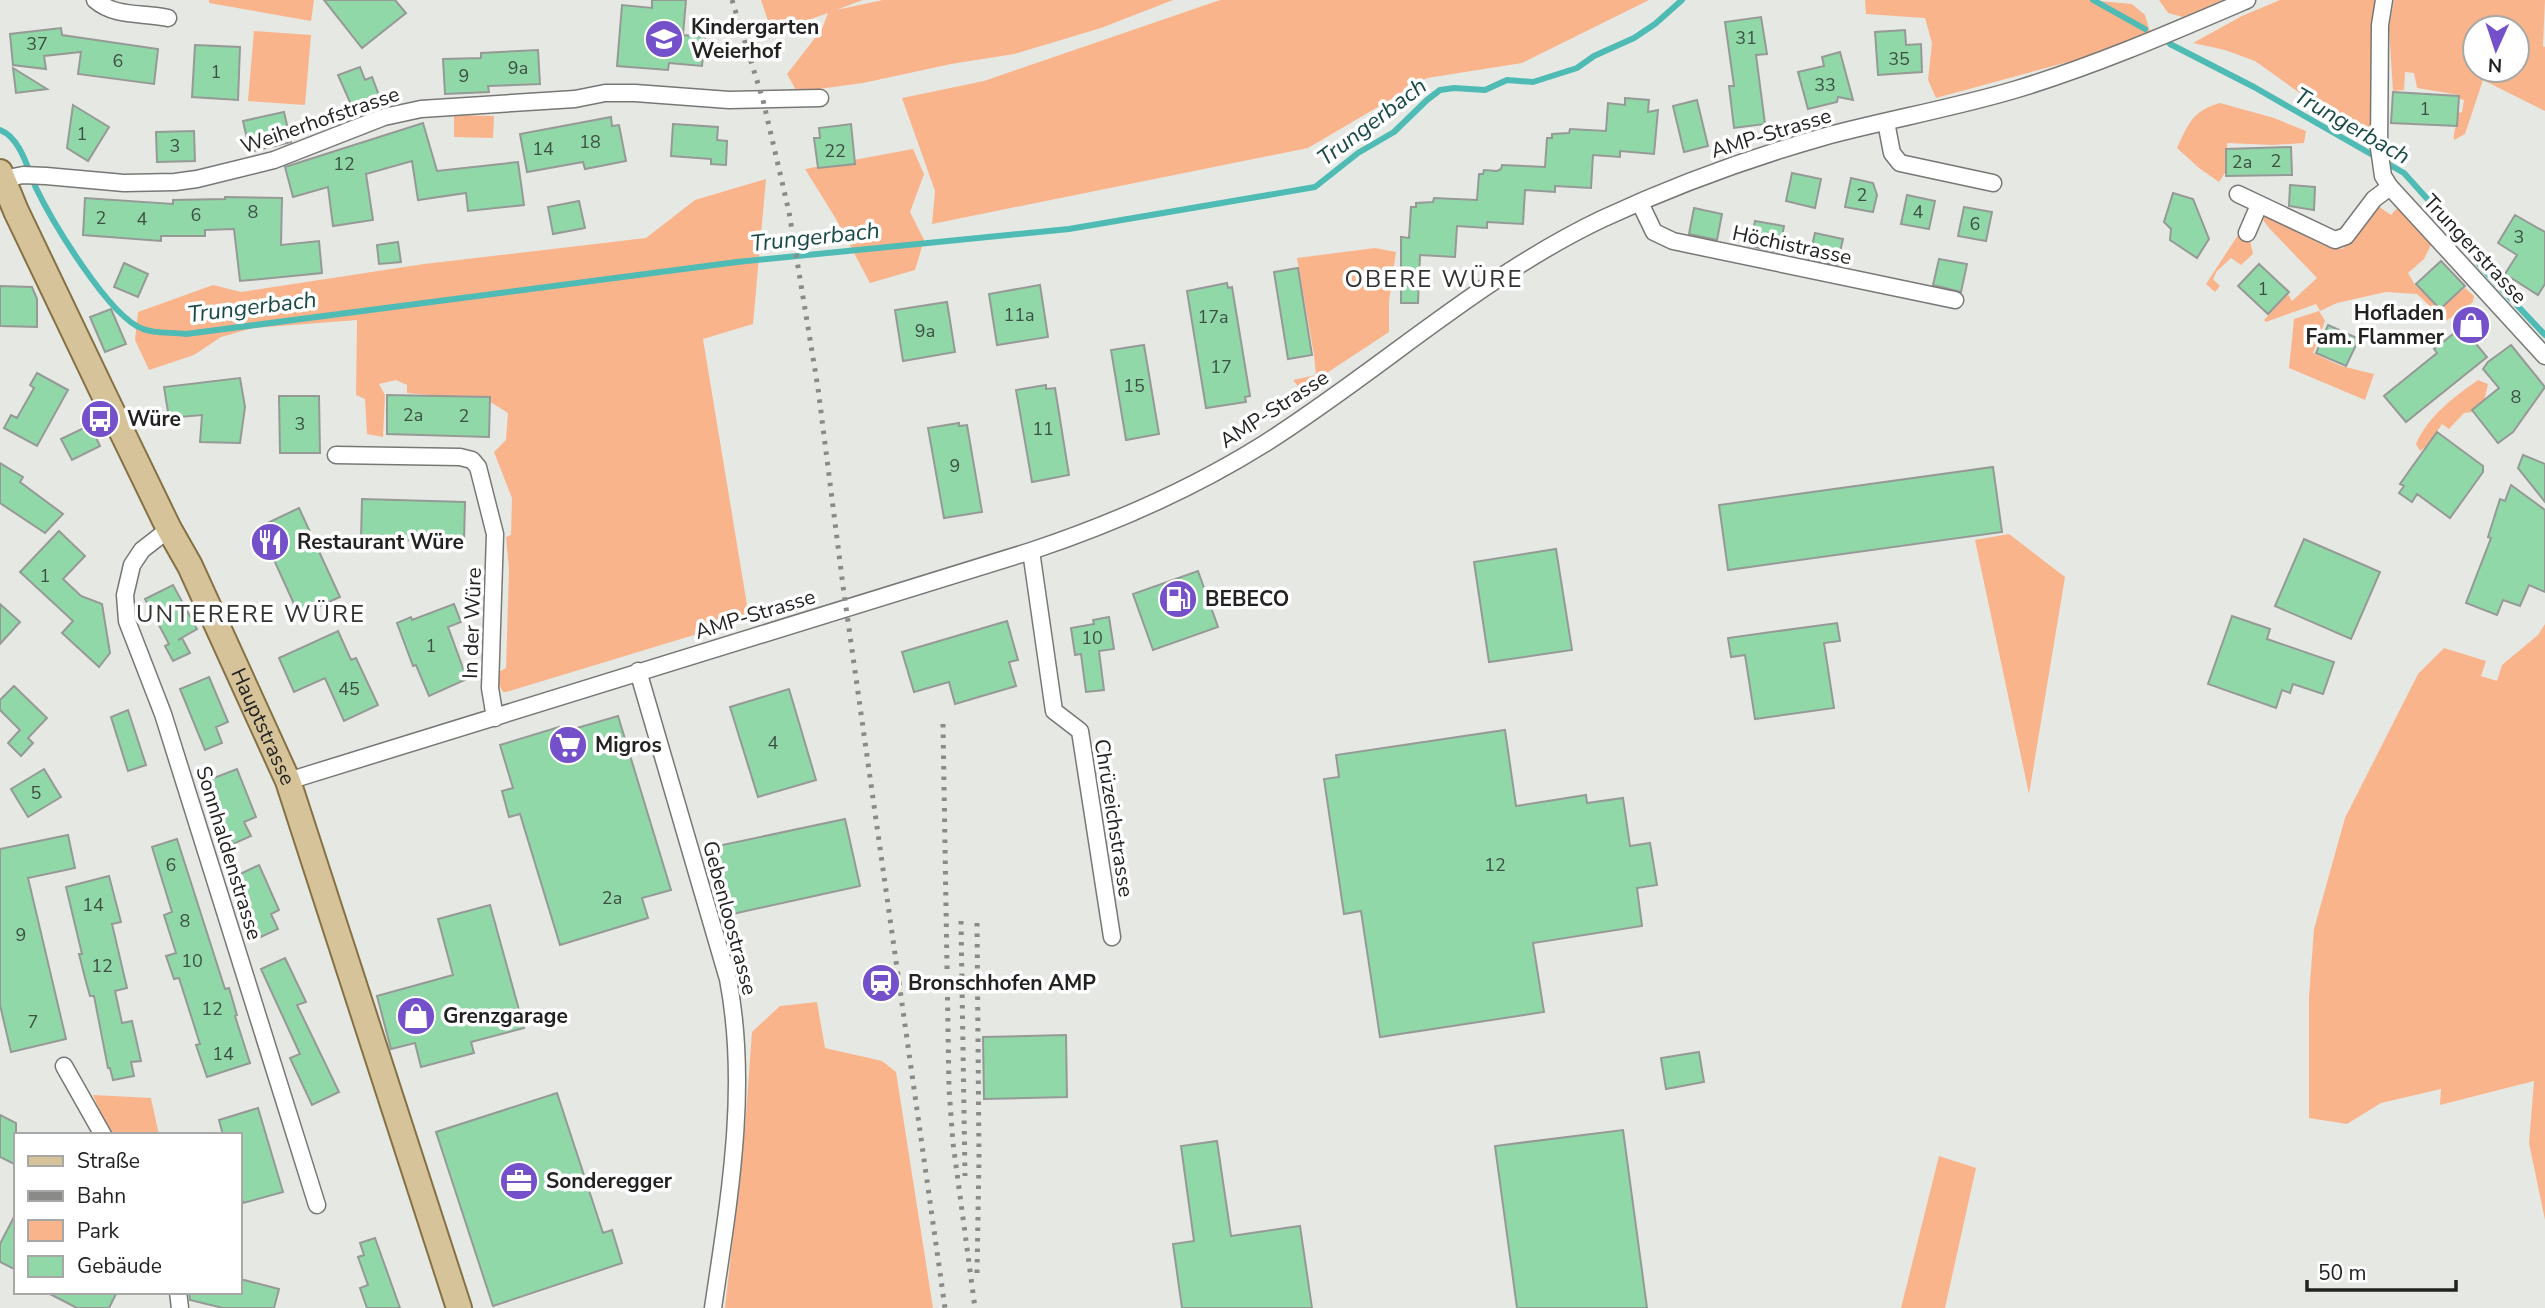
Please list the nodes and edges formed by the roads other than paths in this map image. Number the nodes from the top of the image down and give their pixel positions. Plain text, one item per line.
1 (95, 0) edge
2 (2247, 0) edge
3 (2384, 0) edge
4 (168, 18) dead end
5 (820, 98) dead end
6 (1886, 122) junction
7 (9, 175) edge
8 (2386, 181) junction
9 (1993, 183) dead end
10 (2238, 194) dead end
11 (1640, 203) junction
12 (2259, 205) junction
13 (2247, 233) dead end
14 (1955, 300) dead end
15 (2545, 356) edge
16 (336, 455) dead end
17 (169, 528) junction
18 (1031, 551) junction
19 (638, 671) junction
20 (495, 718) junction
21 (288, 780) junction
22 (1112, 937) dead end
23 (64, 1066) dead end
24 (102, 1133) edge
25 (317, 1205) dead end
26 (459, 1308) edge
27 (713, 1308) edge

1 - 4 street
2 - 6 street, AMP-Strasse
3 - 8 street
5 - 7 street, Weiherhofstrasse
6 - 9 street
6 - 11 street, AMP-Strasse
7 - 17 main road, Hauptstrasse
8 - 12 street
8 - 15 street, Trungerstrasse
10 - 12 street
11 - 14 street, Höchistrasse
11 - 18 street, AMP-Strasse
12 - 13 street
16 - 20 street, In der Würe
17 - 21 main road, Hauptstrasse
17 - 25 street, Sonnhaldenstrasse
18 - 19 street, AMP-Strasse
18 - 22 street, Chrüzeichstrasse
19 - 20 street, AMP-Strasse
19 - 27 street, Gebenloostrasse
20 - 21 street, AMP-Strasse
21 - 26 main road, Hauptstrasse
23 - 24 street

